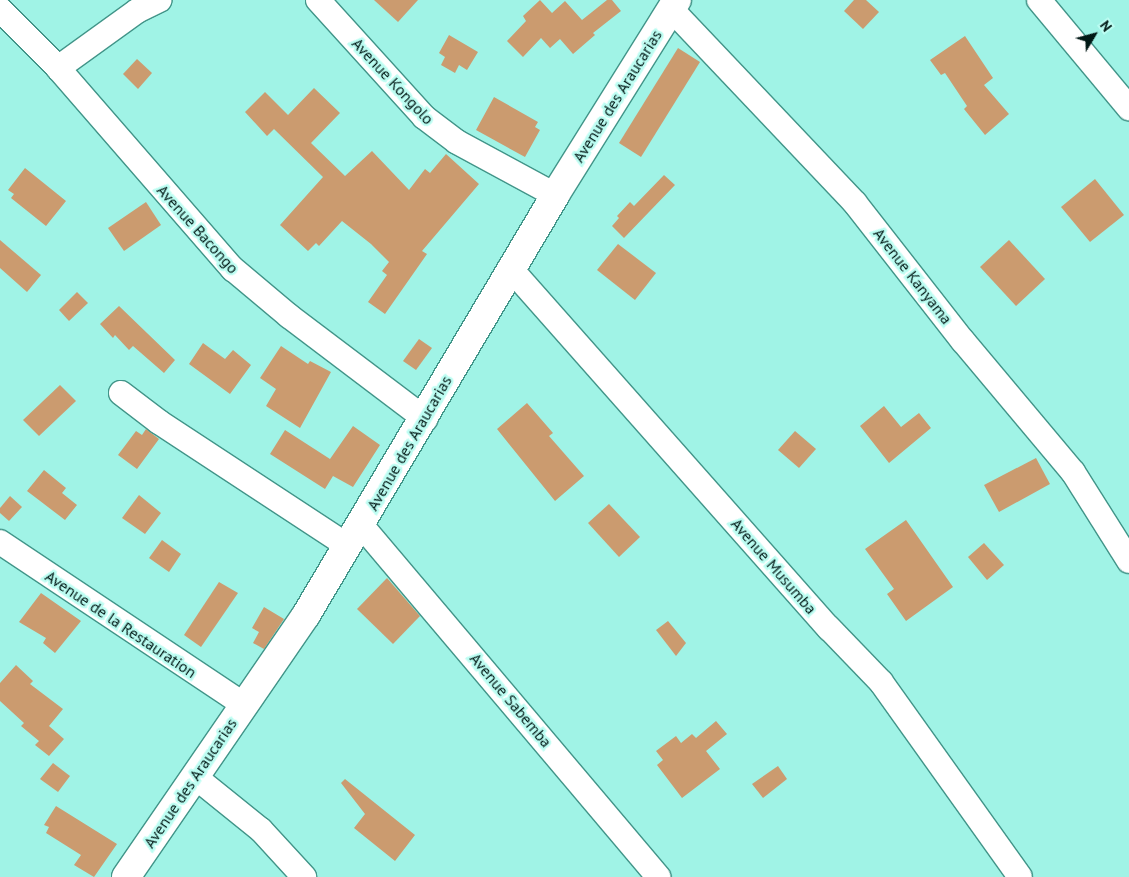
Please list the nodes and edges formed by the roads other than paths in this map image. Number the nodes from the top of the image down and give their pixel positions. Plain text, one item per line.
1 (160, 0) edge
2 (318, 0) edge
3 (1039, 0) edge
4 (674, 5) edge
5 (0, 9) edge
6 (58, 68) junction
7 (1129, 107) edge
8 (555, 195) junction
9 (510, 268) junction
10 (122, 393) dead end
11 (425, 420) junction
12 (355, 536) junction
13 (0, 542) edge
14 (1129, 561) edge
15 (244, 705) junction
16 (194, 776) junction
17 (126, 877) edge
18 (304, 877) edge
19 (658, 877) edge
20 (1020, 877) edge

1 - 6 street
2 - 8 street, Avenue Kongolo
3 - 7 street
4 - 8 street, Avenue des Araucarias
4 - 14 street, Avenue Kanyama
5 - 6 street, Avenue Bacongo
6 - 11 street, Avenue Bacongo
8 - 9 street, Avenue des Araucarias
9 - 11 street, Avenue des Araucarias
9 - 20 street, Avenue Musumba
10 - 12 street, Avenue Sabemba
11 - 12 street, Avenue des Araucarias
12 - 15 street, Avenue des Araucarias
12 - 19 street, Avenue Sabemba
13 - 15 street, Avenue de la Restauration
15 - 16 street, Avenue des Araucarias
16 - 17 street, Avenue des Araucarias
16 - 18 street

